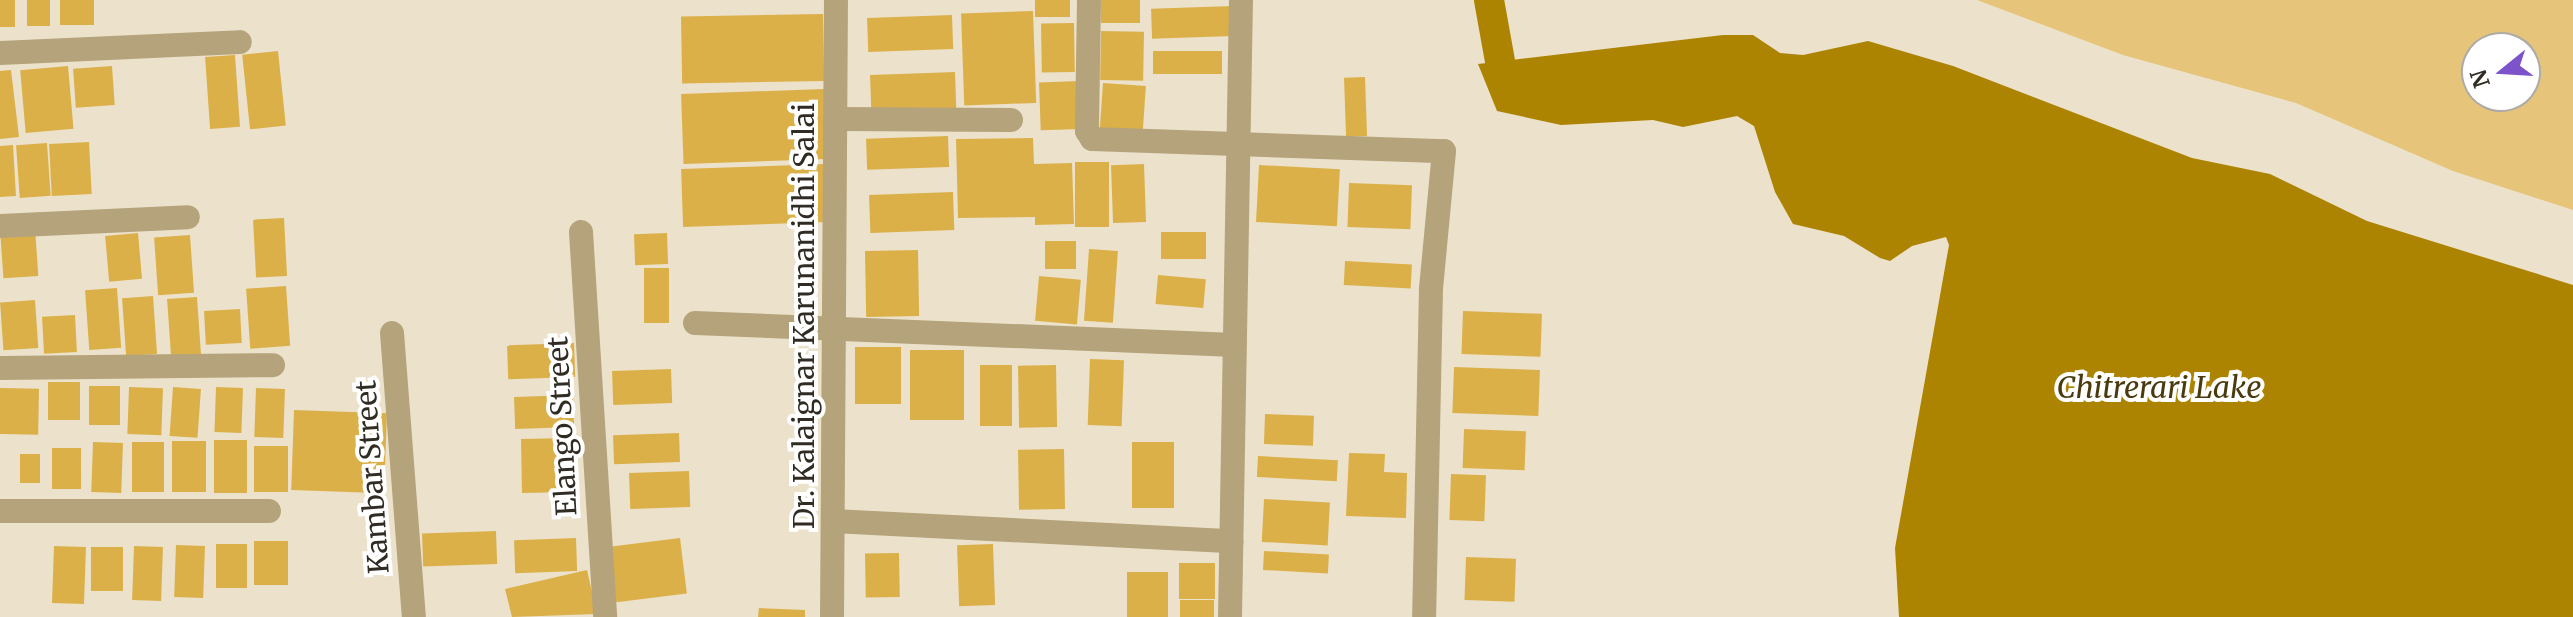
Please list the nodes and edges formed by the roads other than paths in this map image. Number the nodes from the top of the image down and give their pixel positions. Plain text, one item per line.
1 (1089, 0) edge
2 (1241, 0) edge
3 (836, 7) edge
4 (240, 42) dead end
5 (0, 53) edge
6 (835, 119) junction
7 (1011, 120) dead end
8 (1239, 146) junction
9 (188, 217) dead end
10 (0, 226) edge
11 (581, 232) dead end
12 (695, 323) dead end
13 (834, 327) junction
14 (392, 333) dead end
15 (1235, 345) junction
16 (273, 365) dead end
17 (0, 368) edge
18 (0, 511) edge
19 (269, 511) dead end
20 (833, 521) junction
21 (1231, 541) junction
22 (414, 617) edge
23 (605, 617) edge
24 (832, 617) edge
25 (1230, 617) edge
26 (1424, 617) edge

1 - 8 street
2 - 8 street
3 - 6 street, Dr. Kalaignar Karunanidhi Salai
4 - 5 street
6 - 7 street
6 - 13 street, Dr. Kalaignar Karunanidhi Salai
8 - 15 street
8 - 26 street
9 - 10 street
11 - 23 street, Elango Street
12 - 13 street
13 - 15 street
13 - 20 street, Dr. Kalaignar Karunanidhi Salai
14 - 22 street, Kambar Street
15 - 21 street
16 - 17 street
18 - 19 street
20 - 21 street
20 - 24 street, Dr. Kalaignar Karunanidhi Salai
21 - 25 street

